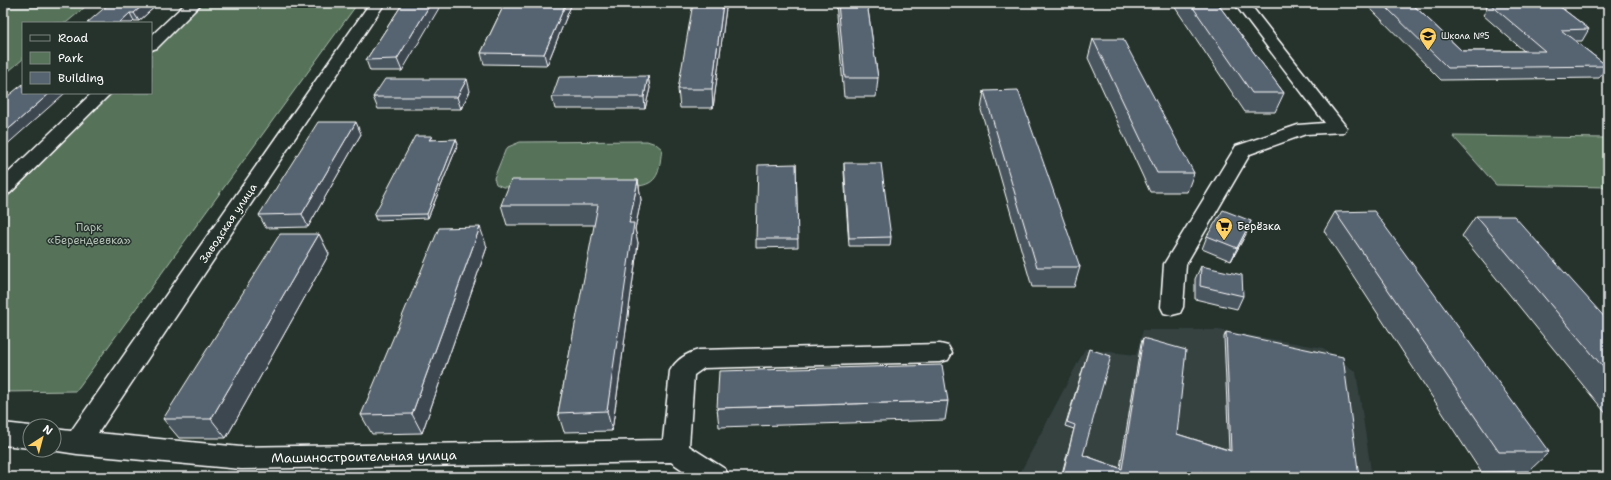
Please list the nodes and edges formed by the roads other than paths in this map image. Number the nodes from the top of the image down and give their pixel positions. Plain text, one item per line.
1 (194, 3) edge
2 (378, 3) edge
3 (1241, 3) edge
4 (152, 44) edge
5 (101, 94) edge
6 (3, 169) edge
7 (24, 169) junction
8 (3, 189) edge
9 (1172, 307) dead end
10 (940, 353) dead end
11 (3, 434) edge
12 (22, 436) edge
13 (66, 442) edge
14 (675, 452) junction
15 (715, 477) edge

1 - 4 street
2 - 13 street, Заводская улица
3 - 9 street
5 - 7 street
6 - 7 street
7 - 8 street
10 - 14 street
11 - 12 street
13 - 14 street, Машиностроительная улица
14 - 15 street

